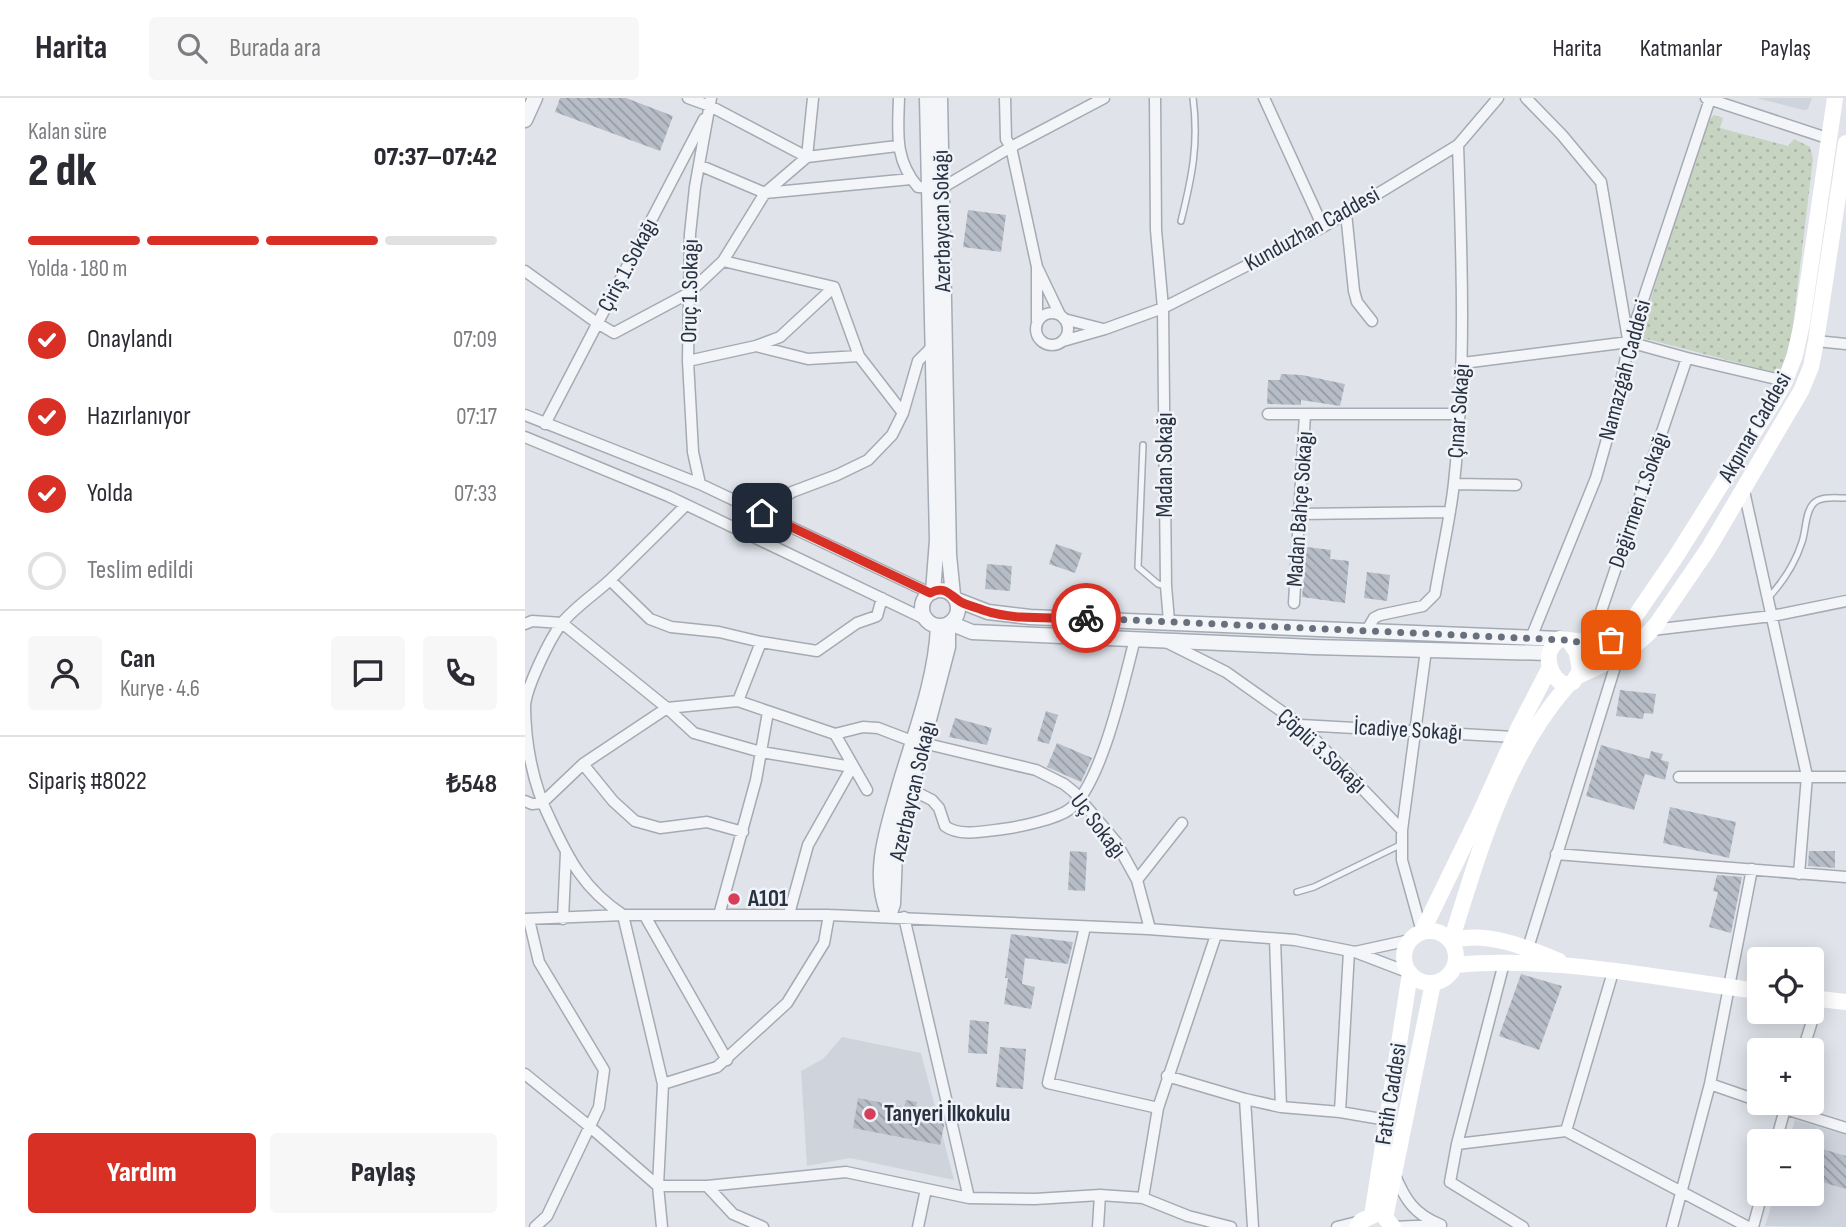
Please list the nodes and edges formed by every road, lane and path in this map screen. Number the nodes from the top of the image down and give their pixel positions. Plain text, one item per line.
1 (535, 98) edge
2 (688, 98) edge
3 (813, 98) edge
4 (899, 98) edge
5 (927, 98) edge
6 (940, 98) edge
7 (1005, 98) edge
8 (1104, 98) edge
9 (1155, 98) edge
10 (1193, 98) edge
11 (1264, 98) edge
12 (1498, 98) edge
13 (1527, 98) edge
14 (1835, 98) edge
15 (1708, 99) edge
16 (711, 102) edge
17 (525, 120) edge
18 (1830, 139) junction
19 (1846, 143) edge
20 (1458, 145) junction
21 (897, 146) junction
22 (1011, 147) junction
23 (807, 157) junction
24 (699, 165) junction
25 (911, 180) junction
26 (936, 189) junction
27 (765, 193) junction
28 (1346, 213) junction
29 (1181, 221) dead end
30 (1323, 227) junction
31 (723, 261) junction
32 (1037, 267) junction
33 (525, 271) edge
34 (834, 287) junction
35 (689, 293) junction
36 (1163, 308) junction
37 (1062, 317) junction
38 (1037, 321) junction
39 (1372, 321) dead end
40 (597, 323) junction
41 (1105, 329) junction
42 (1063, 341) junction
43 (1816, 341) junction
44 (1629, 342) junction
45 (1846, 344) edge
46 (756, 346) junction
47 (933, 346) junction
48 (859, 356) junction
49 (1687, 358) junction
50 (688, 361) junction
51 (1463, 363) junction
52 (1785, 381) junction
53 (903, 413) junction
54 (1268, 414) dead end
55 (1305, 414) junction
56 (1459, 414) junction
57 (525, 415) edge
58 (545, 424) junction
59 (526, 441) edge
60 (1143, 445) dead end
61 (701, 484) junction
62 (1454, 484) junction
63 (1516, 485) dead end
64 (1744, 491) junction
65 (1845, 498) edge
66 (686, 505) junction
67 (1450, 512) junction
68 (762, 513) junction
69 (1300, 514) junction
70 (610, 580) junction
71 (1166, 586) junction
72 (931, 592) junction
73 (955, 597) junction
74 (882, 598) junction
75 (1768, 598) junction
76 (1846, 601) edge
77 (1294, 603) dead end
78 (1772, 617) junction
79 (1169, 621) junction
80 (562, 622) junction
81 (941, 623) junction
82 (525, 624) edge
83 (1367, 630) junction
84 (1652, 630) junction
85 (1531, 638) junction
86 (1135, 639) junction
87 (1162, 640) junction
88 (1565, 641) junction
89 (1591, 641) junction
90 (761, 642) junction
91 (1426, 650) junction
92 (1618, 657) junction
93 (1549, 660) junction
94 (1573, 681) junction
95 (738, 701) junction
96 (667, 708) junction
97 (768, 712) junction
98 (1301, 725) junction
99 (1417, 730) junction
100 (835, 734) junction
101 (1514, 737) junction
102 (917, 742) junction
103 (761, 752) junction
104 (583, 764) junction
105 (852, 767) junction
106 (1679, 776) dead end
107 (1807, 776) junction
108 (1846, 777) edge
109 (910, 789) junction
110 (867, 790) dead end
111 (1079, 799) junction
112 (525, 801) edge
113 (542, 803) junction
114 (1182, 823) dead end
115 (1402, 830) junction
116 (743, 832) junction
117 (1402, 844) junction
118 (566, 852) junction
119 (1556, 854) junction
120 (1752, 869) junction
121 (1799, 874) junction
122 (1846, 877) edge
123 (1136, 880) junction
124 (1297, 892) dead end
125 (789, 914) junction
126 (623, 915) junction
127 (719, 915) junction
128 (829, 915) junction
129 (645, 916) junction
130 (904, 916) junction
131 (563, 919) junction
132 (527, 920) edge
133 (1084, 927) junction
134 (1150, 929) junction
135 (1216, 935) junction
136 (1416, 936) junction
137 (1275, 940) junction
138 (1451, 941) junction
139 (1528, 948) junction
140 (1352, 951) junction
141 (1504, 964) junction
142 (1455, 965) junction
143 (1571, 966) junction
144 (1613, 972) junction
145 (1410, 973) junction
146 (1433, 983) junction
147 (1729, 988) junction
148 (1747, 990) edge
149 (1824, 1000) edge
150 (1846, 1002) edge
151 (727, 1060) junction
152 (525, 1074) edge
153 (1167, 1076) junction
154 (663, 1084) junction
155 (1710, 1084) junction
156 (1747, 1097) edge
157 (1245, 1099) junction
158 (1281, 1107) junction
159 (1158, 1108) junction
160 (1340, 1112) junction
161 (1811, 1115) edge
162 (1387, 1120) junction
163 (589, 1126) junction
164 (1846, 1128) edge
165 (1566, 1131) junction
166 (1457, 1144) junction
167 (1393, 1171) junction
168 (658, 1186) junction
169 (707, 1186) junction
170 (926, 1189) junction
171 (1682, 1191) junction
172 (1100, 1195) junction
173 (969, 1198) junction
174 (1143, 1198) junction
175 (1758, 1206) edge
176 (548, 1222) edge
177 (1187, 1222) edge
178 (1377, 1223) edge
179 (1443, 1226) edge
180 (535, 1227) edge
181 (662, 1227) edge
182 (763, 1227) edge
183 (918, 1227) edge
184 (1098, 1227) edge
185 (1231, 1227) edge
186 (1253, 1227) edge
187 (1337, 1227) edge
188 (1523, 1227) edge
189 (1672, 1227) edge
190 (1750, 1227) edge

1 - 17 street
2 - 16 street
3 - 23 street
4 - 21 street
5 - 26 street, Azerbaycan Sokağı
6 - 26 street, Azerbaycan Sokağı
7 - 22 street
8 - 22 street
9 - 36 street, Madan Sokağı
10 - 29 lane
11 - 30 street
12 - 20 street, Kunduzhan Caddesi
13 - 44 street
14 - 18 main road, Akpınar Caddesi
15 - 18 street
15 - 44 street, Namazgah Caddesi
16 - 23 street
16 - 24 street, Oruç 1.Sokağı
16 - 40 street, Çiriş 1.Sokağı
18 - 52 main road, Akpınar Caddesi
19 - 43 main road, Akpınar Caddesi
20 - 28 street, Kunduzhan Caddesi
20 - 51 street, Çınar Sokağı
21 - 23 street
21 - 25 street
22 - 26 street
22 - 32 street
23 - 27 street
24 - 27 street
24 - 35 street, Oruç 1.Sokağı
25 - 26 street
25 - 27 street
26 - 47 street, Azerbaycan Sokağı
26 - 73 street, Azerbaycan Sokağı
27 - 31 street
28 - 30 street, Kunduzhan Caddesi
28 - 39 street
30 - 36 street, Kunduzhan Caddesi
31 - 34 street
31 - 35 street
32 - 37 street
32 - 38 street
33 - 40 street
34 - 46 street
34 - 48 street
35 - 40 street
35 - 50 street, Oruç 1.Sokağı
36 - 41 street, Kunduzhan Caddesi
36 - 71 street, Madan Sokağı
37 - 38 street
37 - 41 street
37 - 42 street
38 - 42 street
40 - 58 street, Çiriş 1.Sokağı
41 - 42 street, Kunduzhan Caddesi
43 - 45 street
43 - 64 main road, Akpınar Caddesi
44 - 49 street
44 - 51 street
44 - 85 street, Namazgah Caddesi
46 - 48 street
46 - 50 street
47 - 53 street
47 - 72 street, Azerbaycan Sokağı
48 - 53 street
49 - 52 street
49 - 89 street, Değirmen 1.Sokağı
50 - 61 street, Oruç 1.Sokağı
51 - 56 street, Çınar Sokağı
52 - 89 main road, Akpınar Caddesi
53 - 68 street
54 - 55 street, Madan Bahçe Sokağı
55 - 56 street, Madan Bahçe Sokağı
55 - 69 street, Madan Bahçe Sokağı
56 - 62 street, Çınar Sokağı
57 - 58 street
58 - 61 street
59 - 66 street
60 - 71 lane
61 - 68 street
62 - 63 street
62 - 67 street, Çınar Sokağı
64 - 75 street
64 - 84 main road, Akpınar Caddesi
65 - 75 lane
66 - 70 street
66 - 74 street
67 - 69 street
67 - 83 street, Çınar Sokağı
68 - 72 street
69 - 77 street, Madan Bahçe Sokağı
70 - 80 street
70 - 90 street
71 - 79 street, Madan Sokağı
72 - 73 street
72 - 81 street
73 - 79 street
73 - 81 street
74 - 81 street
74 - 90 street
75 - 78 street
76 - 78 street
78 - 84 street
78 - 107 street
79 - 83 street
80 - 82 street
80 - 96 street
80 - 113 street
81 - 86 street
81 - 102 street, Azerbaycan Sokağı
83 - 85 street
84 - 92 main road, Akpınar Caddesi
85 - 88 street
86 - 87 street
86 - 111 street
87 - 91 street
87 - 98 street, Çöplü 3.Sokağı
88 - 89 main road, Akpınar Caddesi
88 - 93 main road
88 - 94 main road
90 - 95 street
91 - 93 street
91 - 99 street
92 - 94 main road, Akpınar Caddesi
92 - 119 street
93 - 94 main road
93 - 101 main road
94 - 138 main road, Akpınar Caddesi
95 - 96 street
95 - 97 street, Uç Sokağı
96 - 103 street
96 - 104 street
97 - 100 street, Uç Sokağı
97 - 103 street
98 - 99 street, İcadiye Sokağı
98 - 115 street, Çöplü 3.Sokağı
99 - 101 street, İcadiye Sokağı
99 - 115 street
100 - 102 street, Uç Sokağı
100 - 105 street
101 - 136 main road
102 - 109 street, Azerbaycan Sokağı
102 - 109 street, Azerbaycan Sokağı
102 - 111 street, Uç Sokağı
103 - 105 street
103 - 116 street
104 - 113 street
104 - 116 street
105 - 110 street
105 - 125 street
106 - 107 street
107 - 108 street
107 - 121 street
109 - 111 street
111 - 123 street, Uç Sokağı
112 - 113 street
113 - 118 street
114 - 123 street
115 - 117 street
116 - 127 street
117 - 124 lane
117 - 136 street
118 - 126 street
118 - 131 street
119 - 120 street
119 - 139 street
120 - 121 street
120 - 147 street
121 - 122 street
123 - 134 street, Uç Sokağı
125 - 127 street
125 - 128 street
126 - 129 street
126 - 131 street
126 - 154 street
127 - 129 street
128 - 130 street
128 - 151 street
129 - 151 street
130 - 133 street
130 - 173 street
131 - 132 street
132 - 163 street
133 - 134 street
133 - 159 street
134 - 135 street
135 - 137 street
135 - 153 street
136 - 138 main road
136 - 140 street
136 - 145 main road
137 - 140 street
137 - 158 street
138 - 139 main road
138 - 142 main road
139 - 143 main road
140 - 145 street
140 - 160 street
141 - 142 main road
141 - 143 main road
141 - 166 street
142 - 146 main road
143 - 144 main road
144 - 147 main road
144 - 165 street
145 - 146 main road
145 - 162 main road, Fatih Caddesi
146 - 167 main road, Fatih Caddesi
147 - 148 main road
147 - 155 street
149 - 150 main road
151 - 154 street
152 - 163 street
153 - 157 street
153 - 159 street
154 - 168 street
155 - 156 street
155 - 171 street
157 - 158 street
157 - 186 street
158 - 160 street
159 - 174 street
160 - 162 street
161 - 164 street
162 - 178 main road, Fatih Caddesi
163 - 168 street
163 - 176 street
165 - 166 street
165 - 171 street
166 - 188 street
167 - 178 main road, Fatih Caddesi
167 - 179 street
168 - 169 street
168 - 181 street
169 - 170 street
169 - 182 street
170 - 173 street
170 - 183 street
171 - 189 street
171 - 190 street
172 - 173 street
172 - 174 street
172 - 184 street
174 - 177 street
175 - 190 street
176 - 180 street
177 - 185 street
178 - 179 street
178 - 187 street

